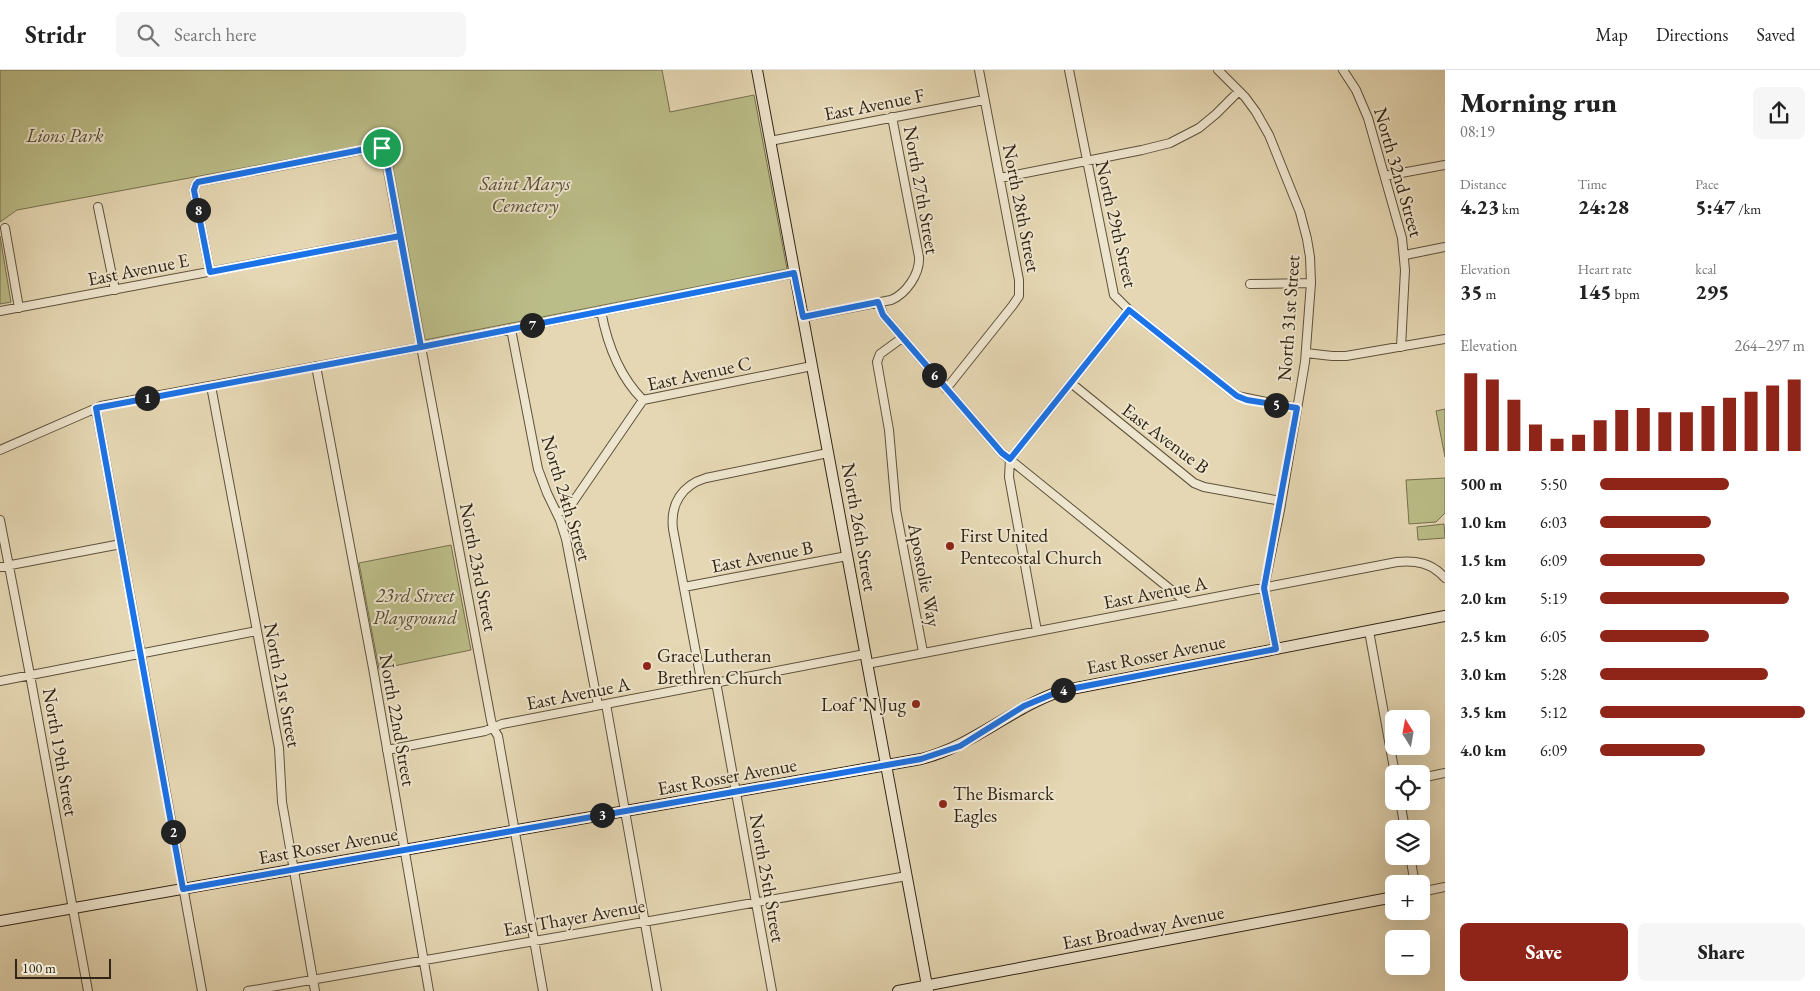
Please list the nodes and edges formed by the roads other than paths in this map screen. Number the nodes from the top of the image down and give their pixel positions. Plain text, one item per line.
1 (757, 70) edge
2 (978, 70) edge
3 (1069, 70) edge
4 (1218, 70) edge
5 (1343, 70) edge
6 (1239, 91) junction
7 (984, 100) junction
8 (892, 117) junction
9 (770, 142) junction
10 (1087, 161) junction
11 (1445, 165) edge
12 (1385, 176) junction
13 (1000, 178) junction
14 (98, 207) dead end
15 (5, 228) dead end
16 (400, 236) junction
17 (1445, 247) edge
18 (1404, 255) junction
19 (210, 272) junction
20 (794, 273) junction
21 (1311, 283) junction
22 (1250, 284) dead end
23 (114, 290) junction
24 (878, 302) junction
25 (19, 308) junction
26 (1129, 310) junction
27 (0, 311) edge
28 (601, 311) junction
29 (803, 317) junction
30 (511, 329) junction
31 (902, 338) junction
32 (1445, 339) edge
33 (421, 347) junction
34 (1401, 347) junction
35 (1306, 353) junction
36 (316, 366) junction
37 (812, 366) junction
38 (1071, 384) junction
39 (211, 386) junction
40 (946, 389) junction
41 (644, 400) junction
42 (96, 408) junction
43 (1297, 408) junction
44 (0, 450) edge
45 (828, 453) junction
46 (1010, 459) junction
47 (1281, 501) junction
48 (558, 514) junction
49 (0, 520) edge
50 (121, 544) junction
51 (847, 556) junction
52 (9, 565) junction
53 (0, 567) edge
54 (1445, 578) edge
55 (684, 588) junction
56 (1264, 588) junction
57 (1186, 602) junction
58 (1445, 616) edge
59 (1037, 631) junction
60 (257, 632) junction
61 (1369, 632) junction
62 (1276, 649) junction
63 (923, 652) junction
64 (141, 654) junction
65 (866, 659) junction
66 (30, 676) junction
67 (0, 681) edge
68 (716, 682) junction
69 (702, 685) junction
70 (606, 704) junction
71 (598, 705) junction
72 (493, 728) junction
73 (387, 750) junction
74 (1393, 765) edge
75 (886, 766) junction
76 (1445, 773) edge
77 (1430, 776) edge
78 (736, 792) junction
79 (625, 811) junction
80 (515, 831) junction
81 (404, 850) junction
82 (293, 869) junction
83 (907, 876) junction
84 (1445, 887) edge
85 (183, 889) junction
86 (1430, 890) edge
87 (1385, 899) edge
88 (755, 902) junction
89 (73, 908) junction
90 (0, 921) edge
91 (645, 922) junction
92 (534, 941) junction
93 (424, 960) junction
94 (313, 980) junction
95 (928, 988) edge
96 (88, 991) edge
97 (202, 991) edge
98 (248, 991) edge
99 (315, 991) edge
100 (429, 991) edge
101 (543, 991) edge
102 (657, 991) edge
103 (772, 991) edge
104 (898, 991) edge

1 - 9 street, North 26th Street
2 - 7 street, North 28th Street
3 - 10 street, North 29th Street
4 - 6 street, North 31st Street
5 - 12 street, North 32nd Street
6 - 10 street
6 - 21 street, North 31st Street
7 - 8 street, East Avenue F
7 - 13 street, North 28th Street
8 - 9 street, East Avenue F
8 - 24 street, North 27th Street
9 - 20 street, North 26th Street
10 - 13 street
10 - 26 street, North 29th Street
11 - 12 street
12 - 18 street, North 32nd Street
13 - 40 street, North 28th Street
14 - 23 street
15 - 25 street
16 - 19 street, East Avenue E
16 - 19 street, North 23rd Street
16 - 33 street, North 23rd Street
17 - 18 street
18 - 34 street, North 32nd Street
19 - 23 street, East Avenue E
20 - 28 street
20 - 29 street, North 26th Street
21 - 22 street
21 - 35 street, North 31st Street
23 - 25 street, East Avenue E
24 - 29 street
24 - 31 street
25 - 27 street, East Avenue E
26 - 38 street, North 29th Street
26 - 43 street
28 - 30 street
28 - 41 street
29 - 37 street, North 26th Street
30 - 33 street
30 - 48 street, North 24th Street
31 - 40 street
31 - 63 street, Apostolie Way
32 - 34 street
33 - 36 street
33 - 72 street, North 23rd Street
34 - 35 street
35 - 43 street, North 31st Street
36 - 39 street
36 - 73 street, North 22nd Street
37 - 41 street, East Avenue C
37 - 45 street, North 26th Street
38 - 46 street, North 29th Street
38 - 47 street, East Avenue B
39 - 42 street
39 - 60 street, North 21st Street
40 - 46 street
41 - 48 street, East Avenue C
42 - 44 street
42 - 50 street
43 - 47 street, North 31st Street
45 - 51 street, North 26th Street
45 - 55 street
46 - 57 street
46 - 59 street
47 - 56 street, North 31st Street
48 - 71 street, North 24th Street
49 - 52 street, North 19th Street
50 - 52 street
50 - 64 street
51 - 55 street, East Avenue B
51 - 65 street, North 26th Street
52 - 53 street
52 - 66 street, North 19th Street
54 - 56 street, East Avenue A
55 - 69 street
56 - 57 street, East Avenue A
56 - 62 street, North 31st Street
57 - 59 street, East Avenue A
58 - 61 street, East Rosser Avenue
59 - 63 street, East Avenue A
60 - 64 street
60 - 82 street, North 21st Street
61 - 62 street, East Rosser Avenue
61 - 74 street
62 - 75 street, East Rosser Avenue
63 - 65 street, East Avenue A
64 - 66 street
64 - 85 street
65 - 68 street, East Avenue A
65 - 75 street, North 26th Street
66 - 67 street
66 - 89 street, North 19th Street
68 - 69 street, East Avenue A
68 - 78 street, North 25th Street
69 - 70 street, East Avenue A
70 - 71 street, East Avenue A
70 - 79 street
71 - 72 street, East Avenue A
72 - 73 street, East Avenue A
72 - 80 street, North 23rd Street
73 - 81 street, North 22nd Street
75 - 78 street, East Rosser Avenue
75 - 83 street, North 26th Street
76 - 77 street
78 - 79 street, East Rosser Avenue
78 - 88 street, North 25th Street
79 - 80 street, East Rosser Avenue
79 - 91 street
80 - 81 street, East Rosser Avenue
80 - 92 street, North 23rd Street
81 - 82 street, East Rosser Avenue
81 - 93 street, North 22nd Street
82 - 85 street, East Rosser Avenue
82 - 94 street, North 21st Street
83 - 88 street, East Thayer Avenue
83 - 95 street, North 26th Street
84 - 86 street
85 - 89 street, East Rosser Avenue
85 - 97 street
87 - 95 street, East Broadway Avenue
88 - 91 street, East Thayer Avenue
88 - 103 street, North 25th Street
89 - 90 street, East Rosser Avenue
89 - 96 street, North 19th Street
91 - 92 street, East Thayer Avenue
91 - 102 street
92 - 93 street, East Thayer Avenue
92 - 101 street, North 23rd Street
93 - 94 street, East Thayer Avenue
93 - 100 street, North 22nd Street
94 - 98 street, East Thayer Avenue
94 - 99 street, North 21st Street
95 - 104 street, East Broadway Avenue

